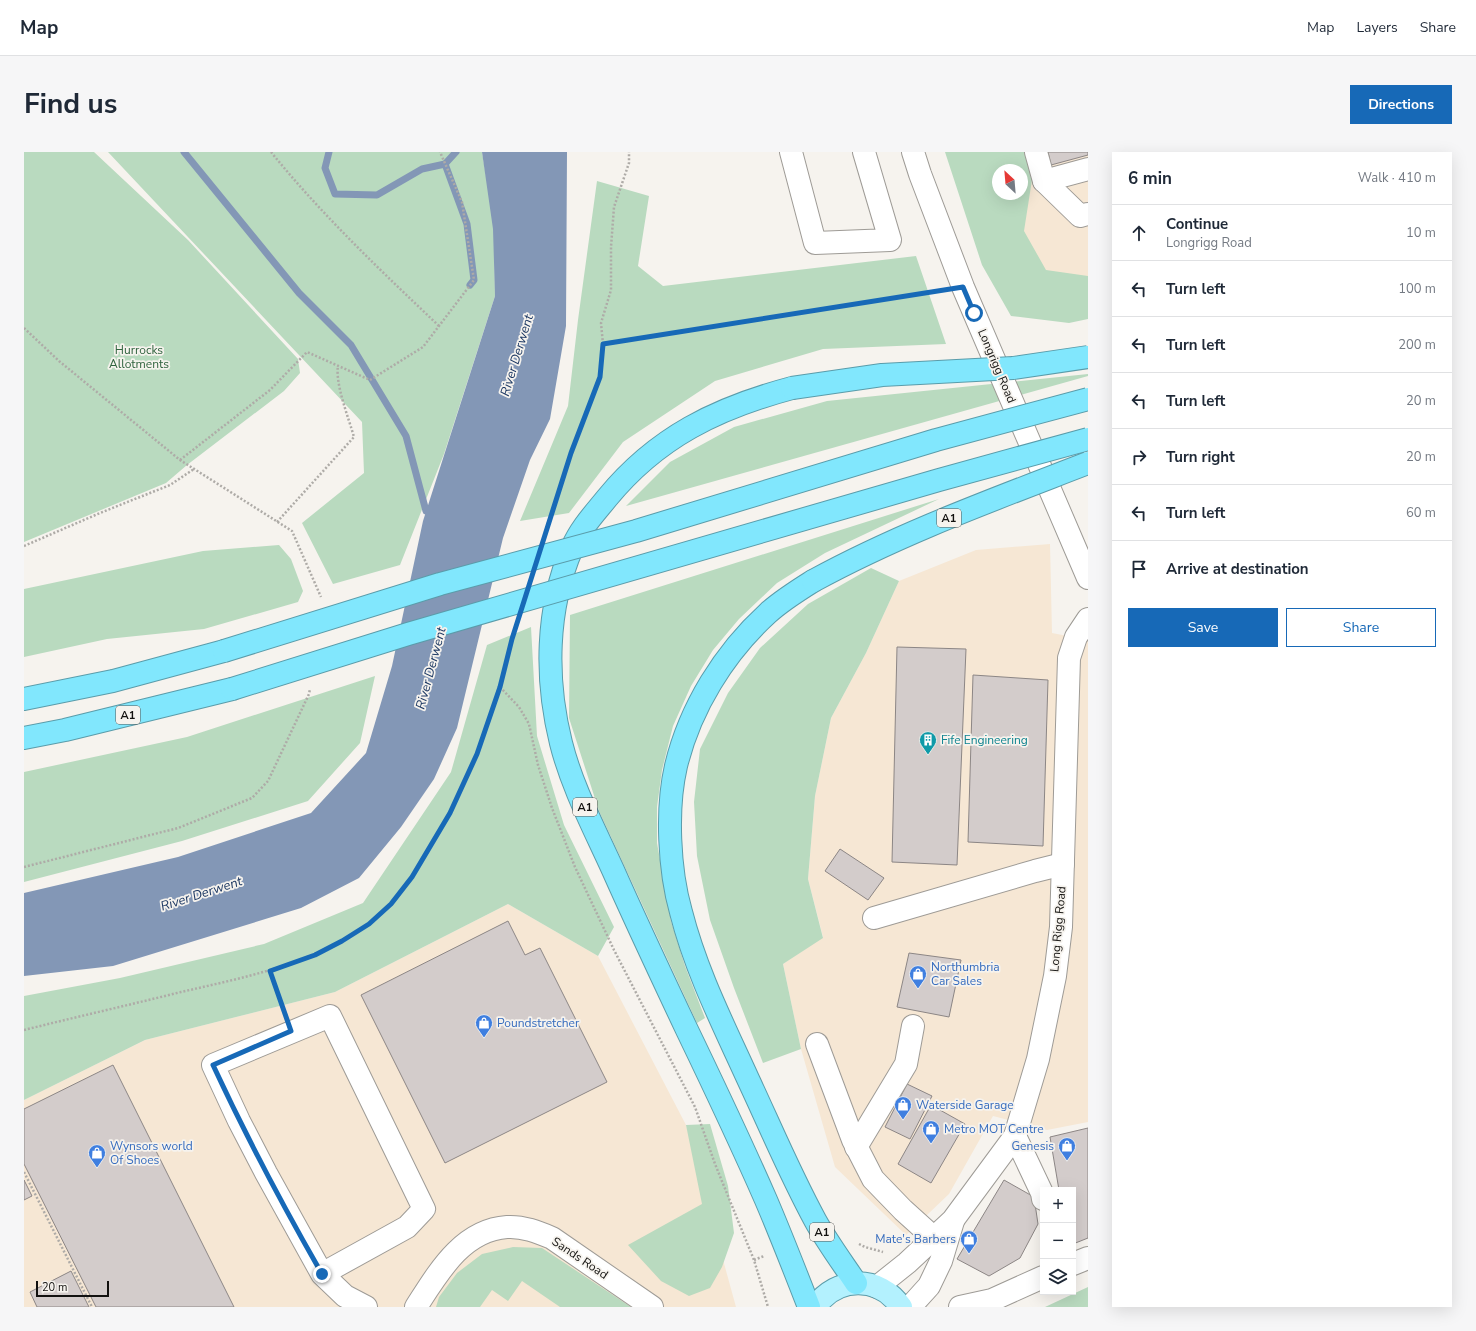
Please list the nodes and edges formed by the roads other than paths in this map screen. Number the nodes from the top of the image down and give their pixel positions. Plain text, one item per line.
1 (791, 152) edge
2 (864, 152) edge
3 (913, 152) edge
4 (1036, 152) edge
5 (1088, 169) edge
6 (1044, 181) junction
7 (1088, 214) edge
8 (1088, 357) edge
9 (1088, 399) edge
10 (1088, 439) edge
11 (1088, 462) edge
12 (1088, 578) edge
13 (1088, 619) edge
14 (24, 699) edge
15 (24, 738) edge
16 (1063, 864) junction
17 (874, 918) dead end
18 (913, 1026) dead end
19 (817, 1044) dead end
20 (1015, 1136) junction
21 (856, 1147) junction
22 (1040, 1189) edge
23 (953, 1220) junction
24 (934, 1238) junction
25 (1088, 1258) edge
26 (1076, 1263) edge
27 (322, 1274) junction
28 (1040, 1279) edge
29 (867, 1285) junction
30 (342, 1302) edge
31 (988, 1304) edge
32 (366, 1307) edge
33 (416, 1307) edge
34 (652, 1307) edge
35 (809, 1307) edge
36 (814, 1307) edge
37 (901, 1307) edge
38 (910, 1307) edge
39 (960, 1307) edge

1 - 2 street
3 - 12 street, Longrigg Road
4 - 6 street
5 - 6 street
6 - 7 street
8 - 35 highway, A1, bridge
9 - 14 highway, bridge
10 - 15 highway, A1, bridge
11 - 29 highway, A1, bridge
13 - 16 street, Long Rigg Road
16 - 17 street
16 - 20 street, Long Rigg Road
18 - 21 street
19 - 21 street
20 - 22 street
20 - 23 street, Long Rigg Road
21 - 24 street
23 - 24 street
23 - 38 street
24 - 29 street
25 - 26 street
27 - 27 street
27 - 30 street
28 - 31 street
29 - 36 main road
29 - 37 main road
30 - 32 street
31 - 39 street
33 - 34 street, Sands Road

